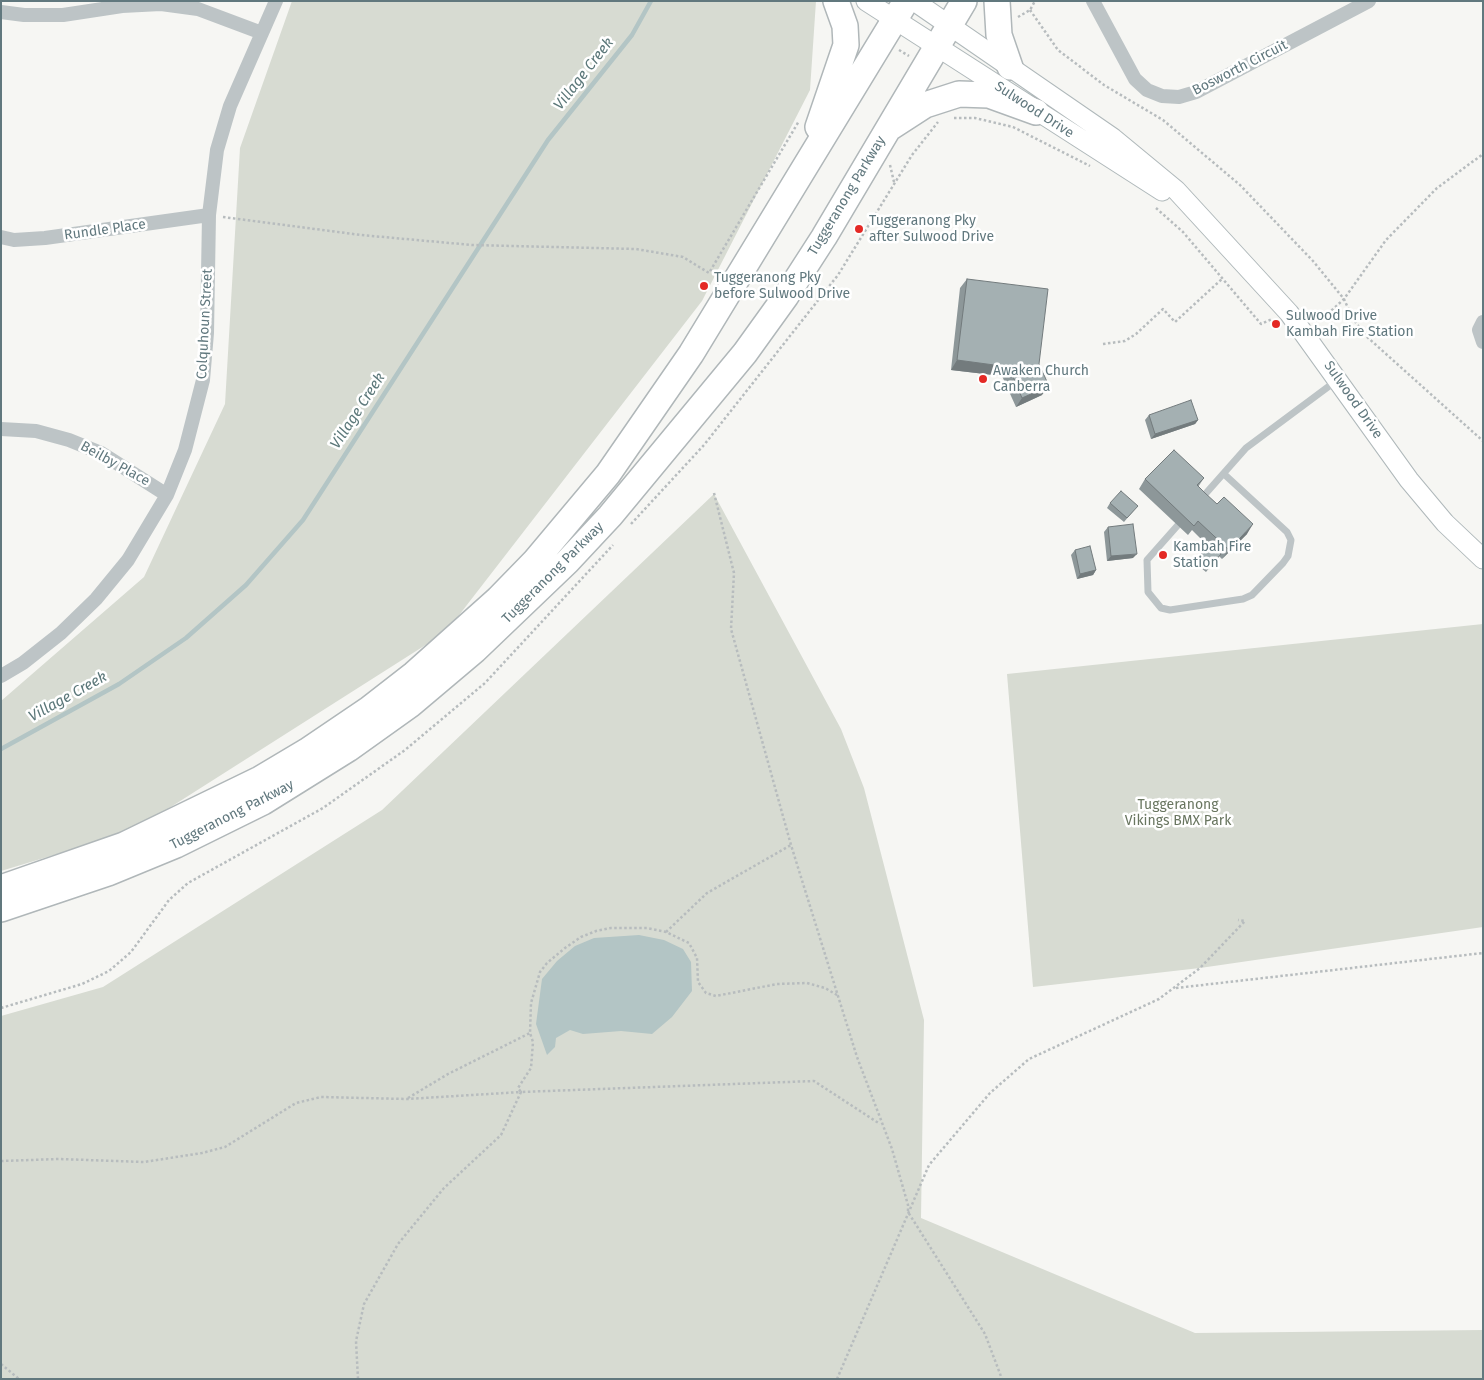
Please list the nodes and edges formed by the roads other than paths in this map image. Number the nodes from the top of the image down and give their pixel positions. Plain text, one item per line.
1 (276, 1) edge
2 (836, 1) edge
3 (866, 1) edge
4 (914, 1) edge
5 (964, 1) edge
6 (997, 1) edge
7 (1093, 1) edge
8 (1368, 1) edge
9 (1, 12) edge
10 (895, 20) edge
11 (262, 33) junction
12 (937, 46) junction
13 (1010, 67) junction
14 (1036, 112) junction
15 (885, 131) junction
16 (805, 167) junction
17 (209, 215) junction
18 (1202, 219) junction
19 (1, 237) edge
20 (1483, 322) edge
21 (1483, 342) edge
22 (1338, 380) junction
23 (1, 429) edge
24 (1224, 474) junction
25 (167, 495) junction
26 (1198, 502) edge
27 (1178, 525) edge
28 (1483, 559) edge
29 (1, 676) edge
30 (1, 888) edge
31 (1, 909) edge

1 - 11 street, Colquhoun Street
2 - 16 highway
3 - 10 main road, Sulwood Drive
4 - 12 main road, Sulwood Drive
5 - 12 highway, Tuggeranong Parkway
6 - 13 highway
7 - 8 street, Bosworth Circuit
9 - 11 street
10 - 12 main road, Sulwood Drive
10 - 16 highway, Tuggeranong Parkway
11 - 17 street, Colquhoun Street
12 - 13 main road, Sulwood Drive
12 - 14 main road, Sulwood Drive
12 - 15 highway, Tuggeranong Parkway
13 - 18 main road, Sulwood Drive
14 - 15 highway
14 - 18 main road, Sulwood Drive
15 - 31 highway, Tuggeranong Parkway
16 - 30 highway, Tuggeranong Parkway
17 - 19 street, Rundle Place
17 - 25 street, Colquhoun Street
18 - 22 main road, Sulwood Drive
20 - 21 street
22 - 24 lane
22 - 28 main road, Sulwood Drive
23 - 25 street, Beilby Place
24 - 26 lane
24 - 27 lane
25 - 29 street, Colquhoun Street

